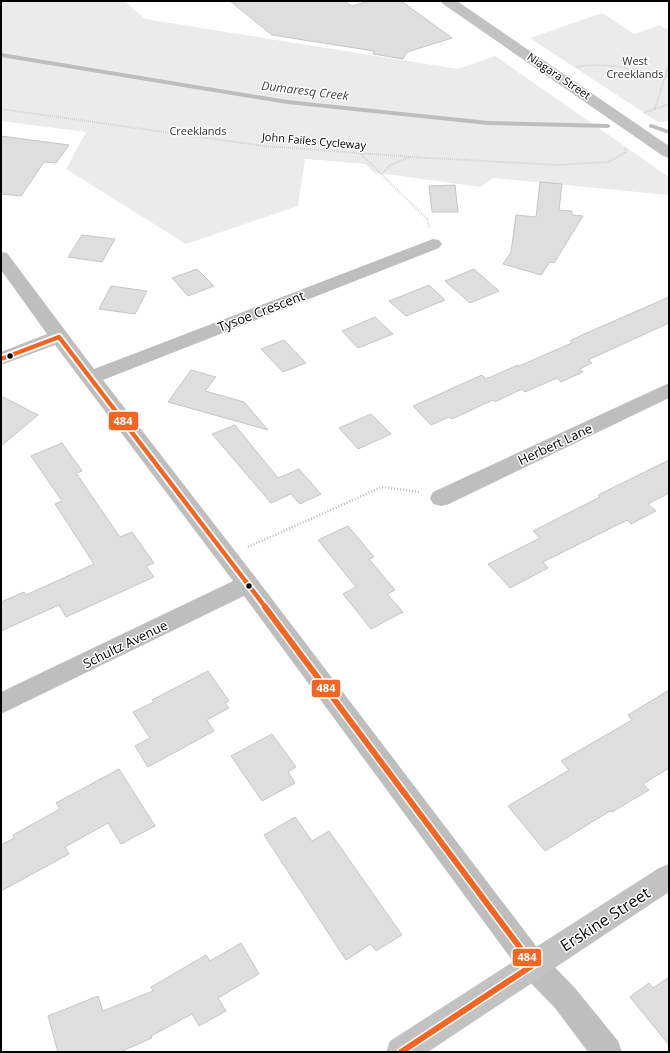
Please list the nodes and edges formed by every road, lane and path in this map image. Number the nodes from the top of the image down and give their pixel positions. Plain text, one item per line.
1 (448, 1) edge
2 (669, 64) edge
3 (575, 68) dead end
4 (665, 76) junction
5 (669, 77) edge
6 (669, 104) edge
7 (656, 108) junction
8 (1, 109) edge
9 (642, 114) dead end
10 (359, 153) junction
11 (669, 153) edge
12 (625, 154) dead end
13 (412, 156) junction
14 (382, 174) junction
15 (431, 236) joint
16 (1, 257) edge
17 (59, 337) junction
18 (1, 359) edge
19 (90, 378) junction
20 (669, 390) edge
21 (412, 490) dead end
22 (441, 498) dead end
23 (243, 549) dead end
24 (248, 584) junction
25 (1, 704) edge
26 (669, 877) edge
27 (533, 965) junction
28 (401, 1052) edge
29 (607, 1052) edge

1 - 11 street, Niagara Street
2 - 4 path
3 - 4 path
4 - 5 path
4 - 7 path
6 - 7 path
7 - 9 path
8 - 10 path, John Failes Cycleway
10 - 13 path, John Failes Cycleway
10 - 14 path
12 - 13 path, John Failes Cycleway
13 - 14 path
14 - 15 path
15 - 19 street, Tysoe Crescent
16 - 17 street
17 - 18 street
17 - 19 street
19 - 24 street
20 - 22 street, Herbert Lane
21 - 23 path
24 - 25 street, Schultz Avenue
24 - 27 street
26 - 27 street, Erskine Street
27 - 28 street, Erskine Street
27 - 29 street

